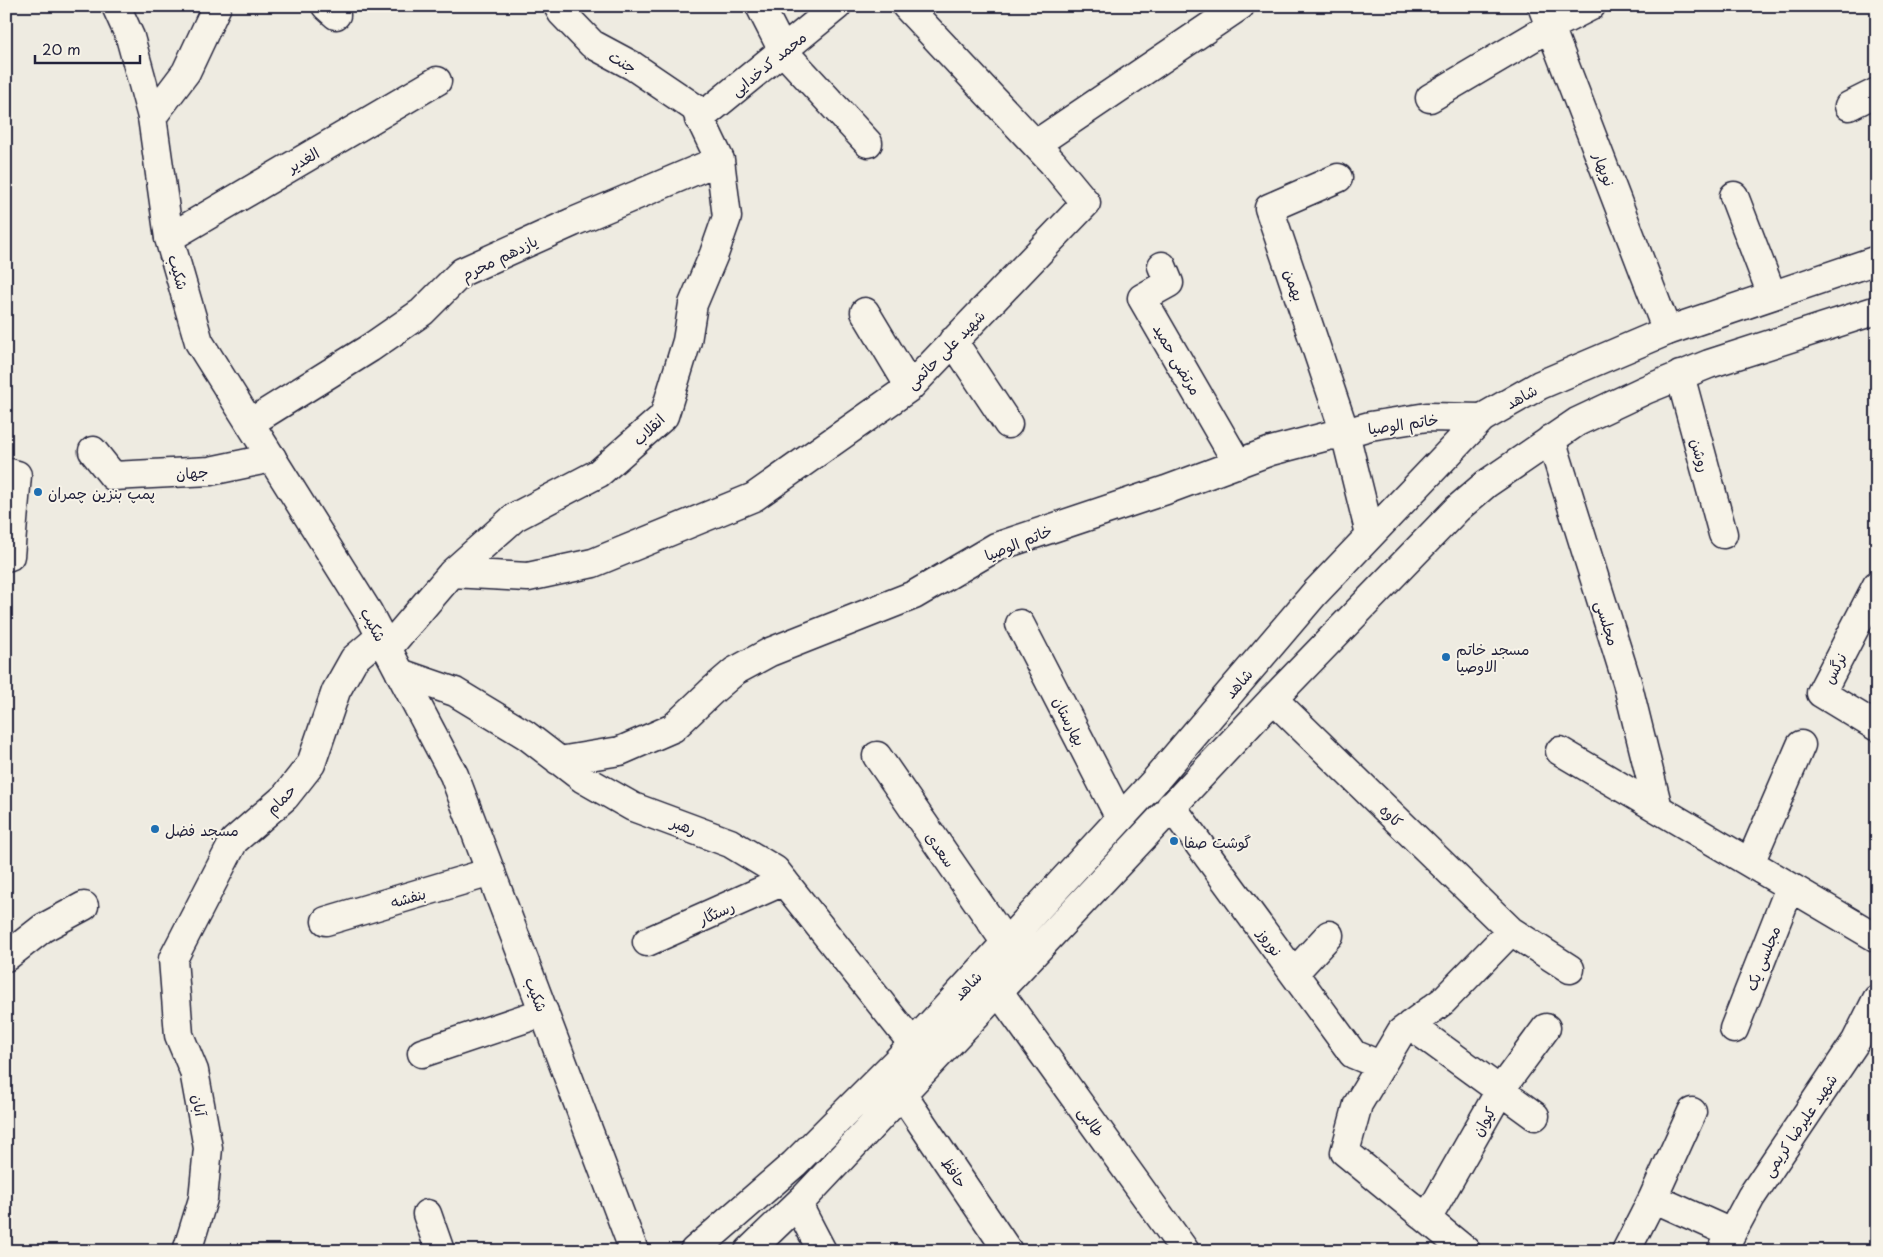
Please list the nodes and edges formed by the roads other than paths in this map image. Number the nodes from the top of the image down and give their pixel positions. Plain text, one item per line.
1 (116, 6) edge
2 (217, 6) edge
3 (558, 6) edge
4 (760, 6) edge
5 (837, 6) edge
6 (906, 6) edge
7 (1240, 6) edge
8 (1591, 6) edge
9 (1546, 17) edge
10 (783, 51) junction
11 (437, 81) dead end
12 (1877, 92) edge
13 (1430, 98) dead end
14 (1849, 106) dead end
15 (697, 114) junction
16 (152, 117) junction
17 (868, 144) dead end
18 (1036, 144) junction
19 (720, 160) junction
20 (1338, 178) dead end
21 (1734, 196) dead end
22 (168, 238) junction
23 (1877, 260) edge
24 (1162, 266) dead end
25 (1772, 295) junction
26 (1877, 310) edge
27 (865, 312) dead end
28 (1667, 331) junction
29 (953, 341) junction
30 (1680, 375) junction
31 (910, 387) junction
32 (1482, 418) junction
33 (250, 423) junction
34 (1008, 424) dead end
35 (1345, 433) junction
36 (1550, 439) junction
37 (93, 451) dead end
38 (272, 458) junction
39 (1238, 464) junction
40 (6, 472) edge
41 (1370, 534) junction
42 (1723, 534) dead end
43 (6, 558) edge
44 (452, 573) junction
45 (1877, 585) edge
46 (1020, 624) dead end
47 (384, 642) junction
48 (400, 673) junction
49 (1273, 699) junction
50 (1877, 727) edge
51 (1801, 745) dead end
52 (1560, 751) dead end
53 (877, 756) dead end
54 (559, 760) junction
55 (1171, 806) junction
56 (1658, 808) junction
57 (1120, 818) junction
58 (1750, 863) junction
59 (491, 872) junction
60 (784, 881) junction
61 (1790, 886) junction
62 (84, 906) dead end
63 (326, 921) dead end
64 (1511, 931) junction
65 (1329, 936) dead end
66 (1877, 938) edge
67 (647, 942) dead end
68 (1006, 943) junction
69 (6, 957) edge
70 (173, 959) joint
71 (1570, 969) dead end
72 (1294, 974) junction
73 (999, 992) junction
74 (1877, 1000) edge
75 (544, 1012) junction
76 (1410, 1025) junction
77 (1546, 1028) dead end
78 (1734, 1028) dead end
79 (913, 1044) junction
80 (422, 1054) dead end
81 (1380, 1065) junction
82 (1501, 1089) junction
83 (902, 1094) junction
84 (1692, 1112) dead end
85 (1535, 1116) dead end
86 (1653, 1198) junction
87 (798, 1204) junction
88 (427, 1214) dead end
89 (1427, 1219) junction
90 (1726, 1242) edge
91 (187, 1251) edge
92 (440, 1251) edge
93 (634, 1251) edge
94 (694, 1251) edge
95 (749, 1251) edge
96 (822, 1251) edge
97 (1008, 1251) edge
98 (1185, 1251) edge
99 (1466, 1251) edge
100 (1626, 1251) edge

1 - 16 street, شکیب
2 - 16 street
3 - 15 street, جنت
4 - 10 street
5 - 10 street, محمد کدخدایی
6 - 18 street, شهید علی حاتمی
7 - 18 street
8 - 9 street
9 - 13 street
9 - 28 street, نوبهار
10 - 15 street, محمد کدخدایی
10 - 17 street
11 - 22 street, الغدیر
12 - 14 street
15 - 19 street, انقلاب
16 - 22 street, شکیب
18 - 29 street, شهید علی حاتمی
19 - 33 street, یازدهم محرم
19 - 44 street, انقلاب
20 - 35 street, بهمن
21 - 25 street
22 - 33 street, شکیب
23 - 25 street, شاهد
24 - 39 street, مرتضی حمید
25 - 28 street, شاهد
26 - 30 street, شاهد
27 - 31 street
28 - 32 street, شاهد
29 - 31 street, شهید علی حاتمی
29 - 34 street
30 - 36 street, شاهد
30 - 42 street, روشن
31 - 44 street, شهید علی حاتمی
32 - 35 street, خاتم الوصیا
32 - 41 street, شاهد
33 - 38 street, شکیب
35 - 39 street, خاتم الوصیا
35 - 41 street
36 - 49 street, شاهد
36 - 56 street, مجلسی
37 - 38 street, جهان
38 - 47 street, شکیب
39 - 54 street, خاتم الوصیا
40 - 43 street
41 - 57 street, شاهد
44 - 47 street, انقلاب
45 - 50 street, نرگس
46 - 57 street, بهارستان
47 - 48 street, شکیب
47 - 70 street, حمام
48 - 54 street, رهبر
48 - 59 street, شکیب
49 - 55 street, شاهد
49 - 64 street, کاوه
51 - 58 street
52 - 56 street
53 - 68 street, سعدی
54 - 60 street, رهبر
55 - 72 street, نوروز
55 - 73 street, شاهد
56 - 58 street
57 - 68 street, شاهد
58 - 61 street
59 - 63 street, بنفشه
59 - 75 street, شکیب
60 - 67 street, رستگار
60 - 79 street, رهبر
61 - 66 street
61 - 78 street, مجلسی یک
62 - 69 street
64 - 71 street, کاوه
64 - 76 street
65 - 72 street
68 - 79 street, شاهد
70 - 91 street, آبان
72 - 81 street, نوروز
73 - 83 street, شاهد
73 - 98 street, طالبی
74 - 90 street, شهید علیرضا کریمی
75 - 80 street
75 - 93 street, شکیب
76 - 81 street
76 - 82 street
77 - 82 street, کیوان
79 - 94 street, شاهد
81 - 89 street
82 - 85 street
82 - 89 street, کیوان
83 - 87 street, شاهد
83 - 97 street, حافظ
84 - 86 street
86 - 90 street
86 - 100 street
87 - 95 street, شاهد
87 - 96 street
88 - 92 street
89 - 99 street

